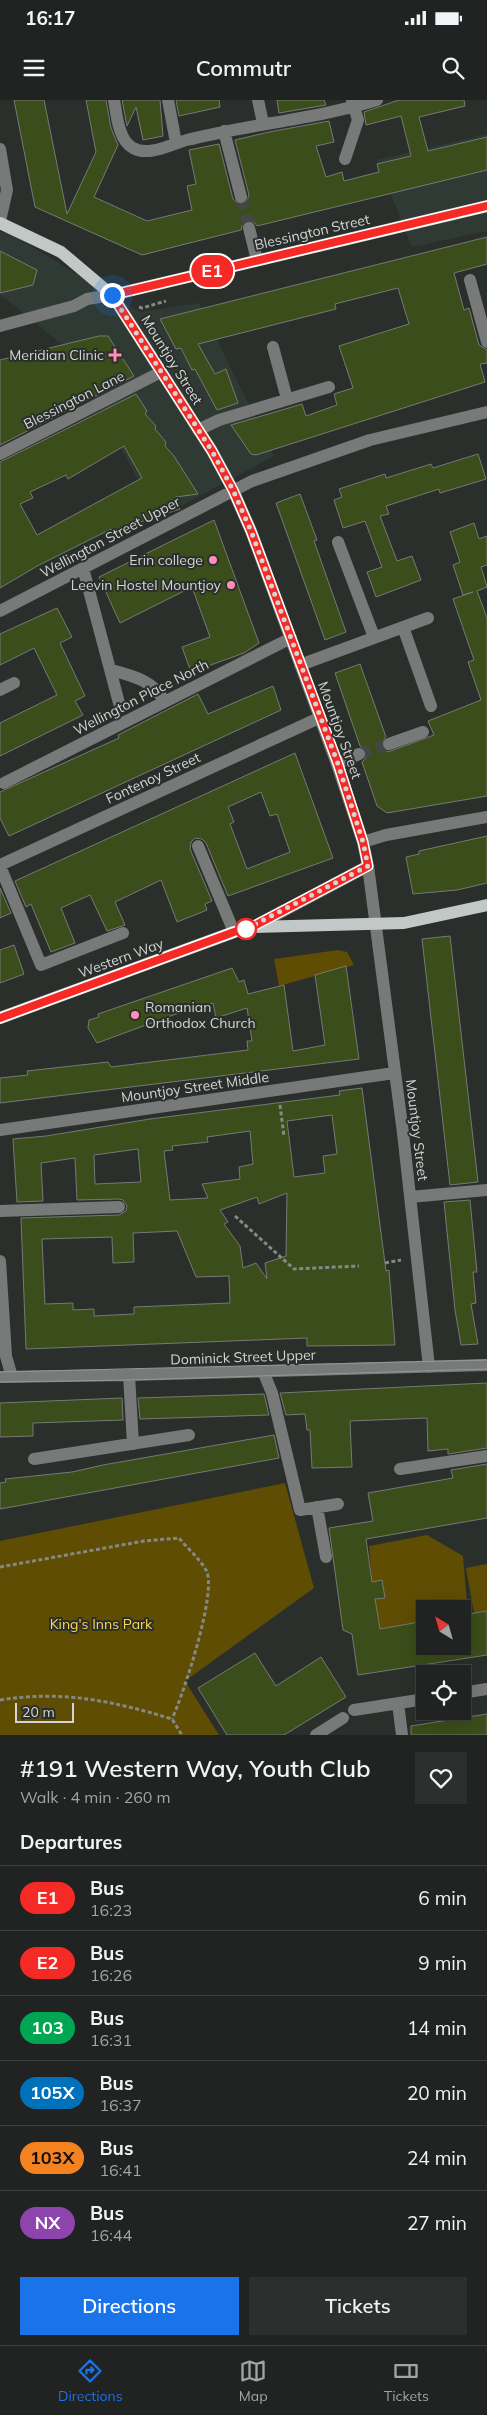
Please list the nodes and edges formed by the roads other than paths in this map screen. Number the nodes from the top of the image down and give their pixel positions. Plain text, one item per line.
1 (114, 100) edge
2 (168, 100) edge
3 (258, 100) edge
4 (377, 100) edge
5 (352, 104) edge
6 (263, 123) junction
7 (224, 131) junction
8 (176, 142) junction
9 (0, 149) edge
10 (345, 159) dead end
11 (241, 197) tunnel mouth
12 (487, 206) edge
13 (0, 222) edge
14 (249, 228) tunnel mouth
15 (257, 260) junction
16 (470, 280) dead end
17 (112, 295) junction
18 (0, 326) edge
19 (487, 342) edge
20 (273, 347) dead end
21 (161, 372) junction
22 (329, 387) dead end
23 (286, 399) junction
24 (487, 412) edge
25 (198, 430) junction
26 (0, 454) edge
27 (233, 490) junction
28 (338, 542) dead end
29 (82, 568) junction
30 (0, 611) edge
31 (428, 618) dead end
32 (403, 627) junction
33 (374, 636) junction
34 (291, 638) junction
35 (300, 664) junction
36 (111, 670) junction
37 (14, 683) dead end
38 (0, 690) edge
39 (164, 702) junction
40 (120, 703) dead end
41 (431, 706) dead end
42 (320, 718) junction
43 (423, 732) dead end
44 (389, 744) tunnel mouth
45 (359, 754) tunnel mouth
46 (338, 764) junction
47 (4, 782) dead end
48 (487, 817) edge
49 (363, 842) junction
50 (198, 846) dead end
51 (0, 865) edge
52 (368, 866) junction
53 (487, 905) edge
54 (375, 925) junction
55 (252, 927) junction
56 (234, 932) junction
57 (123, 933) dead end
58 (0, 1018) edge
59 (394, 1073) junction
60 (0, 1130) edge
61 (487, 1190) edge
62 (410, 1197) junction
63 (119, 1207) dead end
64 (0, 1211) edge
65 (0, 1261) edge
66 (487, 1365) edge
67 (429, 1367) junction
68 (263, 1371) junction
69 (129, 1375) junction
70 (6, 1377) edge
71 (189, 1435) dead end
72 (133, 1444) junction
73 (487, 1456) edge
74 (34, 1459) dead end
75 (400, 1469) dead end
76 (338, 1504) dead end
77 (317, 1507) junction
78 (326, 1557) dead end
79 (487, 1689) edge
80 (471, 1692) edge
81 (416, 1700) edge
82 (398, 1703) junction
83 (354, 1710) dead end
84 (343, 1718) dead end
85 (316, 1735) edge
86 (402, 1735) edge

1 - 8 street
2 - 8 street
3 - 6 street
4 - 5 street
5 - 6 street
5 - 10 street
6 - 7 street
7 - 8 street
7 - 11 street
9 - 13 street
12 - 15 main road, Blessington Street
13 - 17 main road
14 - 15 street
15 - 17 main road, Blessington Street
16 - 19 street
17 - 18 street, Blessington Street
17 - 21 street, Mountjoy Street
20 - 23 street
21 - 25 street, Mountjoy Street
21 - 26 street, Blessington Lane
22 - 23 street
23 - 25 street
24 - 27 street, Wellington Street Upper
25 - 27 street, Mountjoy Street
27 - 29 street, Wellington Street Upper
27 - 34 street, Mountjoy Street
28 - 33 street
29 - 30 street, Wellington Street Upper
29 - 36 street
31 - 32 street
32 - 33 street
32 - 41 street
33 - 35 street
34 - 35 street, Mountjoy Street
34 - 39 street, Wellington Place North
35 - 42 street, Mountjoy Street
36 - 39 street
36 - 40 street
37 - 38 street
39 - 47 street, Wellington Place North
42 - 46 street, Mountjoy Street
42 - 51 street, Fontenoy Street
43 - 44 street
45 - 46 street
46 - 49 street, Mountjoy Street
48 - 49 street
49 - 52 street, Mountjoy Street
50 - 56 street
51 - 57 street
52 - 54 street, Mountjoy Street
52 - 55 street, Western Way
53 - 54 main road, Western Way
54 - 55 main road, Western Way
54 - 59 street, Mountjoy Street
55 - 56 main road, Western Way
56 - 58 main road, Western Way
59 - 60 street, Mountjoy Street Middle
59 - 62 street, Mountjoy Street
61 - 62 street
62 - 67 street, Mountjoy Street
63 - 64 street
65 - 70 street
66 - 67 street, Dominick Street Upper
67 - 68 street, Dominick Street Upper
68 - 69 street, Dominick Street Upper
68 - 77 street
69 - 70 street, Dominick Street Upper
69 - 72 street
71 - 72 street
72 - 74 street
73 - 75 street
76 - 77 street
77 - 78 street
79 - 80 street
81 - 82 street
82 - 83 street
82 - 86 street
84 - 85 street

